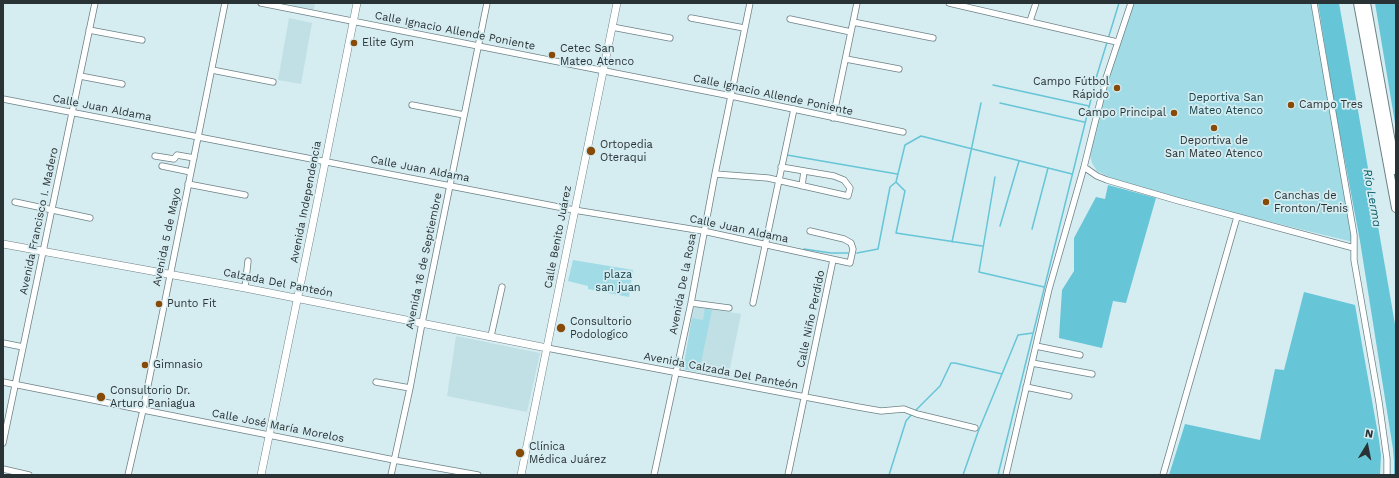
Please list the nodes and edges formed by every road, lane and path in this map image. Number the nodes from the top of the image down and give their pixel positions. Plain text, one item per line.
1 (95, 3) edge
2 (226, 3) edge
3 (261, 3) edge
4 (357, 3) edge
5 (487, 3) edge
6 (617, 3) edge
7 (750, 3) edge
8 (858, 3) edge
9 (949, 3) edge
10 (1036, 3) edge
11 (1131, 3) edge
12 (1314, 3) edge
13 (1358, 3) edge
14 (1366, 3) edge
15 (691, 18) dead end
16 (790, 19) dead end
17 (353, 22) junction
18 (853, 22) junction
19 (1030, 22) junction
20 (612, 27) junction
21 (744, 28) junction
22 (89, 30) junction
23 (851, 32) junction
24 (670, 38) dead end
25 (933, 38) dead end
26 (142, 40) dead end
27 (1114, 42) junction
28 (478, 46) junction
29 (846, 59) junction
30 (900, 69) dead end
31 (212, 70) junction
32 (603, 70) junction
33 (80, 76) junction
34 (273, 82) dead end
35 (122, 84) dead end
36 (731, 96) junction
37 (3, 99) edge
38 (412, 105) dead end
39 (794, 109) junction
40 (72, 112) junction
41 (464, 115) junction
42 (833, 118) junction
43 (903, 132) dead end
44 (198, 137) junction
45 (155, 156) dead end
46 (194, 158) junction
47 (325, 160) junction
48 (162, 166) dead end
49 (781, 167) junction
50 (1084, 167) junction
51 (1396, 170) edge
52 (804, 171) junction
53 (191, 172) junction
54 (715, 174) junction
55 (778, 181) junction
56 (188, 184) junction
57 (450, 185) junction
58 (802, 186) junction
59 (245, 195) dead end
60 (15, 202) dead end
61 (1396, 208) edge
62 (52, 210) junction
63 (574, 210) junction
64 (1237, 217) junction
65 (90, 218) dead end
66 (703, 231) junction
67 (810, 231) dead end
68 (3, 244) edge
69 (765, 245) junction
70 (1354, 248) junction
71 (43, 252) junction
72 (833, 260) junction
73 (248, 261) dead end
74 (169, 275) junction
75 (502, 287) dead end
76 (245, 288) junction
77 (297, 298) junction
78 (691, 303) junction
79 (753, 303) dead end
80 (729, 308) dead end
81 (422, 323) junction
82 (491, 336) junction
83 (3, 343) edge
84 (1036, 346) junction
85 (23, 347) junction
86 (547, 348) junction
87 (1080, 355) dead end
88 (1032, 363) junction
89 (676, 373) junction
90 (1092, 374) dead end
91 (3, 382) edge
92 (376, 382) dead end
93 (16, 385) junction
94 (1026, 387) junction
95 (410, 388) junction
96 (1069, 396) dead end
97 (804, 397) junction
98 (143, 410) junction
99 (975, 428) dead end
100 (269, 434) junction
101 (3, 443) edge
102 (394, 460) junction
103 (3, 469) edge
104 (29, 475) edge
105 (128, 475) edge
106 (261, 475) edge
107 (391, 475) edge
108 (478, 475) edge
109 (521, 475) edge
110 (654, 475) edge
111 (788, 475) edge
112 (1006, 475) edge
113 (1163, 475) edge
114 (1386, 475) edge

1 - 22 street, Avenida Francisco I. Madero
2 - 31 street, Avenida 5 de Mayo
3 - 17 street, Calle Ignacio Allende Poniente
4 - 17 main road, Avenida Independencia
5 - 28 street, Avenida 16 de Septiembre
6 - 20 main road, Calle Benito Juárez
7 - 21 street, Avenida De la Rosa
8 - 18 street
9 - 19 street
10 - 19 street
11 - 27 street
12 - 70 street
13 - 61 highway
14 - 51 highway
15 - 21 street
16 - 23 street
17 - 28 street, Calle Ignacio Allende Poniente
17 - 47 main road, Avenida Independencia
18 - 23 street
18 - 25 street
19 - 27 street
20 - 24 street
20 - 32 main road, Calle Benito Juárez
21 - 36 street, Avenida De la Rosa
22 - 26 street
22 - 33 street, Avenida Francisco I. Madero
23 - 29 street
27 - 50 street
28 - 32 street, Calle Ignacio Allende Poniente
28 - 41 street, Avenida 16 de Septiembre
29 - 30 street
29 - 42 street
31 - 34 street
31 - 44 street, Avenida 5 de Mayo
32 - 36 street, Calle Ignacio Allende Poniente
32 - 63 main road, Calle Benito Juárez
33 - 35 street
33 - 40 street, Avenida Francisco I. Madero
36 - 39 street, Calle Ignacio Allende Poniente
36 - 54 street, Avenida De la Rosa
37 - 40 street, Calle Juan Aldama
38 - 41 street
39 - 42 street, Calle Ignacio Allende Poniente
39 - 49 street
40 - 44 street, Calle Juan Aldama
40 - 62 street, Avenida Francisco I. Madero
41 - 57 street, Avenida 16 de Septiembre
42 - 43 street, Calle Ignacio Allende Poniente
44 - 46 street, Avenida 5 de Mayo
44 - 47 street, Calle Juan Aldama
45 - 46 street
46 - 53 street, Avenida 5 de Mayo
47 - 57 street, Calle Juan Aldama
47 - 77 main road, Avenida Independencia
48 - 53 street
49 - 52 street
49 - 55 street
50 - 64 street
50 - 84 street
52 - 58 street
52 - 58 street
53 - 56 street, Avenida 5 de Mayo
54 - 55 street
54 - 66 street, Avenida De la Rosa
55 - 58 street
55 - 69 street
56 - 59 street
56 - 74 street, Avenida 5 de Mayo
57 - 63 street, Calle Juan Aldama
57 - 81 street, Avenida 16 de Septiembre
60 - 62 street
62 - 65 street
62 - 71 street, Avenida Francisco I. Madero
63 - 66 street, Calle Juan Aldama
63 - 86 main road, Calle Benito Juárez
64 - 70 street
64 - 113 street
66 - 69 street, Calle Juan Aldama
66 - 78 street, Avenida De la Rosa
67 - 72 street, Calle Juan Aldama
68 - 71 main road, Calzada Del Panteón
69 - 72 street, Calle Juan Aldama
69 - 79 street
70 - 114 street
71 - 74 main road, Calzada Del Panteón
71 - 85 street, Avenida Francisco I. Madero
72 - 97 street, Calle Niño Perdido
73 - 76 street
74 - 76 main road, Calzada Del Panteón
74 - 98 street, Avenida 5 de Mayo
75 - 82 street
76 - 77 main road, Calzada Del Panteón
77 - 81 main road, Calzada Del Panteón
77 - 100 main road, Avenida Independencia
78 - 80 street
78 - 89 street, Avenida De la Rosa
81 - 82 main road, Calzada Del Panteón
81 - 95 street, Avenida 16 de Septiembre
82 - 86 main road, Calzada Del Panteón
83 - 85 street
84 - 87 street
84 - 88 street
85 - 93 street, Avenida Francisco I. Madero
86 - 89 street, Avenida Calzada Del Panteón
86 - 109 main road, Calle Benito Juárez
88 - 90 street
88 - 94 street
89 - 97 street, Avenida Calzada Del Panteón
89 - 110 street, Avenida De la Rosa
91 - 93 street, Calle José María Morelos
92 - 95 street
93 - 98 street, Calle José María Morelos
93 - 101 street, Avenida Francisco I. Madero
94 - 96 street
94 - 112 street
95 - 102 street, Avenida 16 de Septiembre
97 - 99 street, Avenida Calzada Del Panteón
97 - 111 street, Calle Niño Perdido
98 - 100 street, Calle José María Morelos
98 - 105 street, Avenida 5 de Mayo
100 - 102 street, Calle José María Morelos
100 - 106 main road, Avenida Independencia
102 - 107 street, Avenida 16 de Septiembre
102 - 108 street, Calle José María Morelos
103 - 104 street

